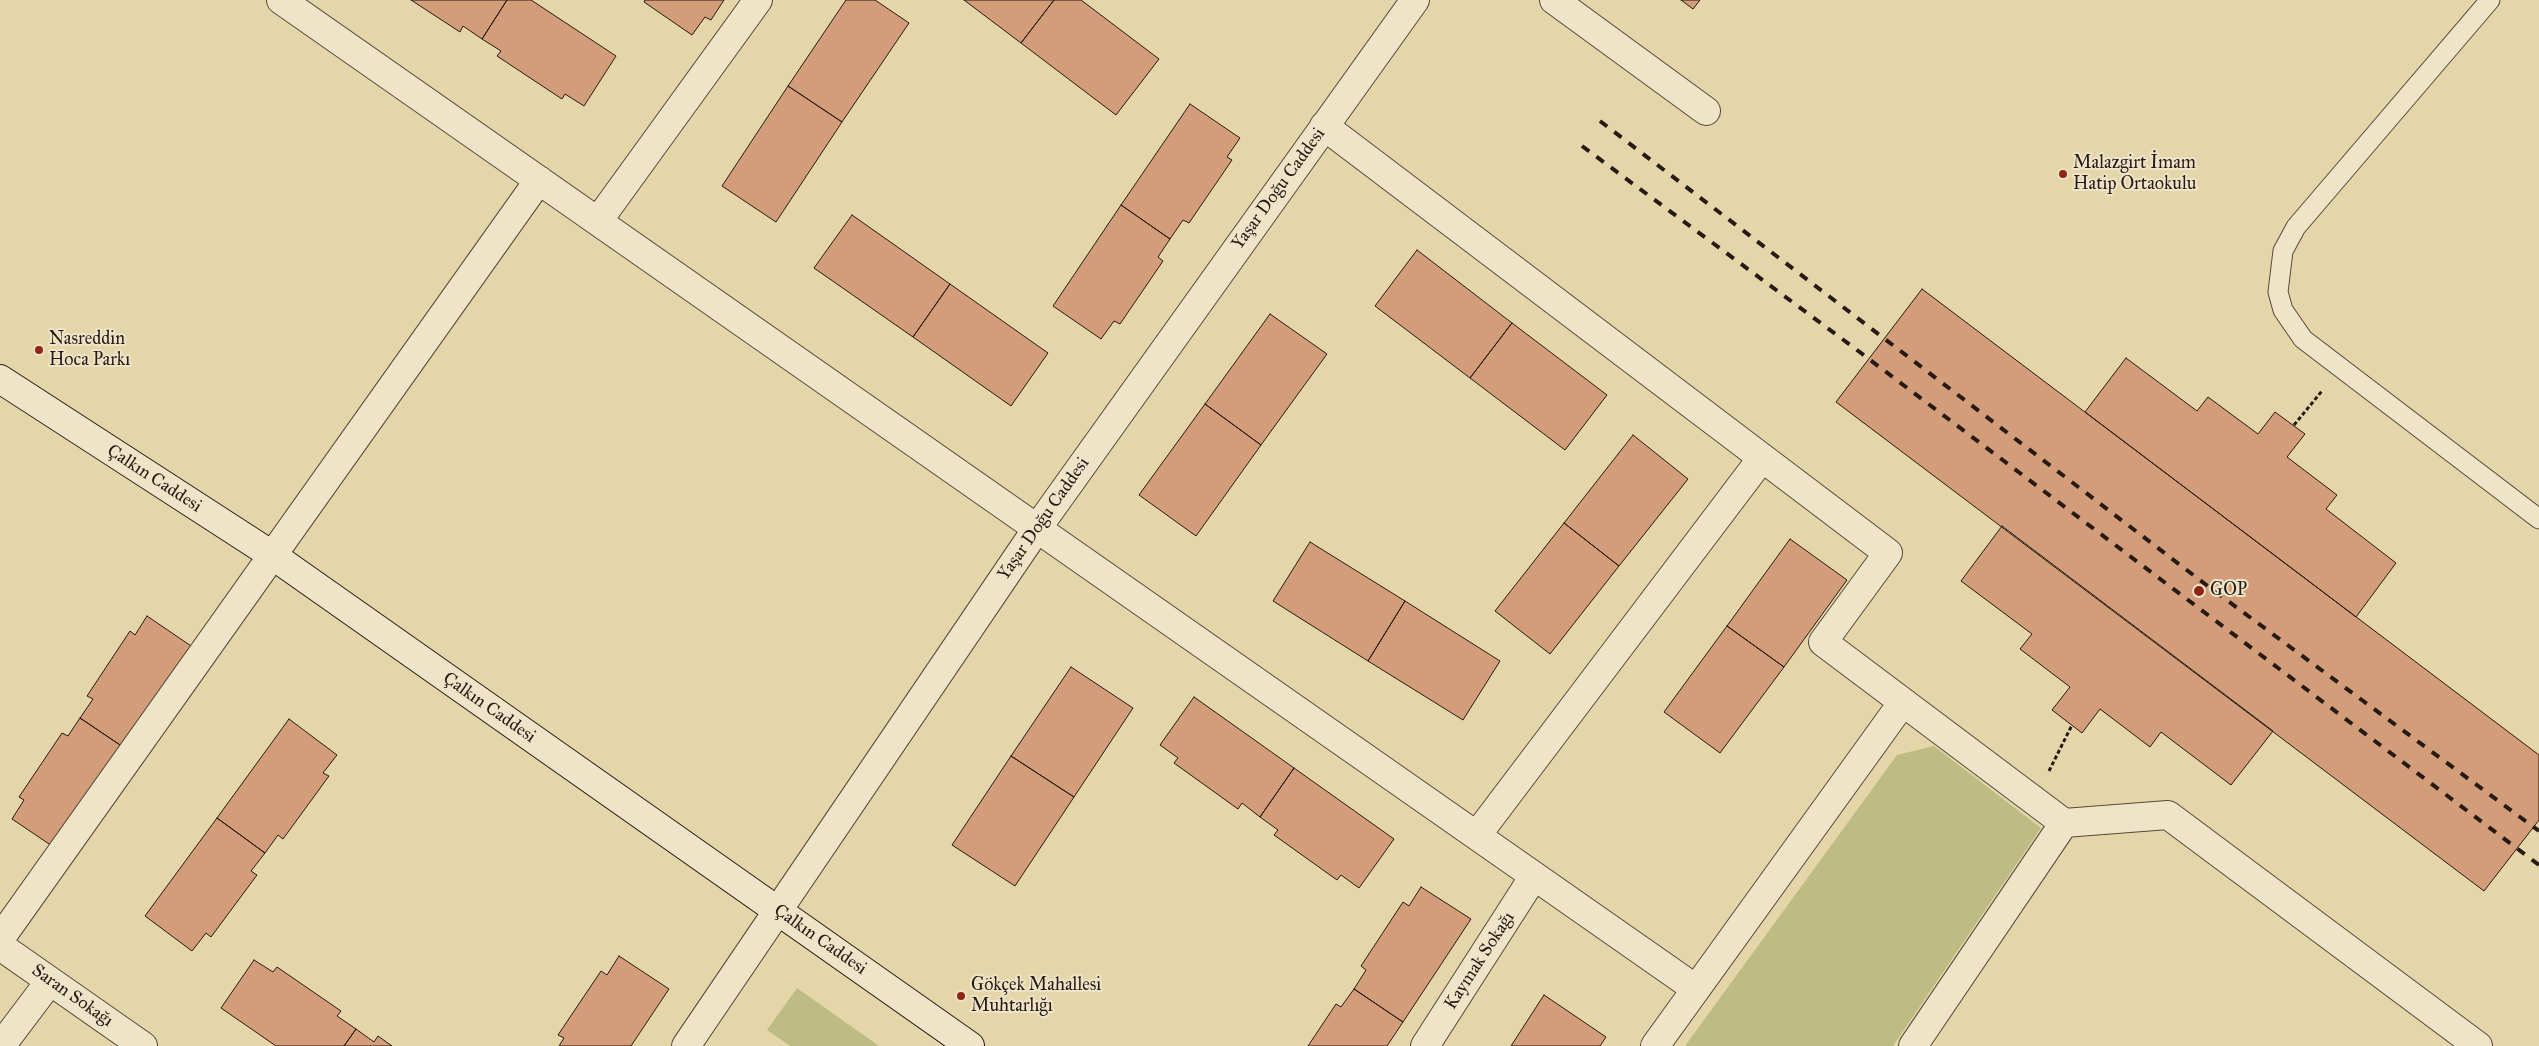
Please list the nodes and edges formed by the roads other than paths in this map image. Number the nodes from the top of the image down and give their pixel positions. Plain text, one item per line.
1 (281, 0) edge
2 (758, 0) edge
3 (1415, 0) edge
4 (1554, 0) edge
5 (2490, 0) edge
6 (1706, 111) dead end
7 (1324, 126) junction
8 (539, 180) junction
9 (598, 221) junction
10 (0, 379) edge
11 (1762, 458) junction
12 (2539, 519) edge
13 (1038, 527) junction
14 (272, 555) junction
15 (1903, 702) junction
16 (2064, 823) junction
17 (1477, 835) junction
18 (1534, 876) junction
19 (778, 911) junction
20 (0, 939) edge
21 (0, 946) edge
22 (50, 981) junction
23 (1696, 989) junction
24 (1, 1046) edge
25 (143, 1046) edge
26 (686, 1046) edge
27 (970, 1046) edge
28 (1425, 1046) edge
29 (1655, 1046) edge
30 (1913, 1046) edge
31 (2478, 1046) edge

1 - 8 street
2 - 9 street
3 - 7 street, Yaşar Doğu Caddesi
4 - 6 street
5 - 12 lane
7 - 11 street
7 - 13 street, Yaşar Doğu Caddesi
8 - 9 street
8 - 14 street
9 - 13 street
10 - 14 street, Çalkın Caddesi
11 - 15 street
11 - 17 street
13 - 17 street
13 - 19 street, Yaşar Doğu Caddesi
14 - 19 street, Çalkın Caddesi
14 - 20 street
15 - 16 street
15 - 23 street
16 - 30 street
16 - 31 street
17 - 18 street
18 - 23 street
18 - 28 street, Kaymak Sokağı
19 - 26 street, Yaşar Doğu Caddesi
19 - 27 street, Çalkın Caddesi
21 - 22 street, Saran Sokağı
22 - 24 street
22 - 25 street, Saran Sokağı
23 - 29 street

